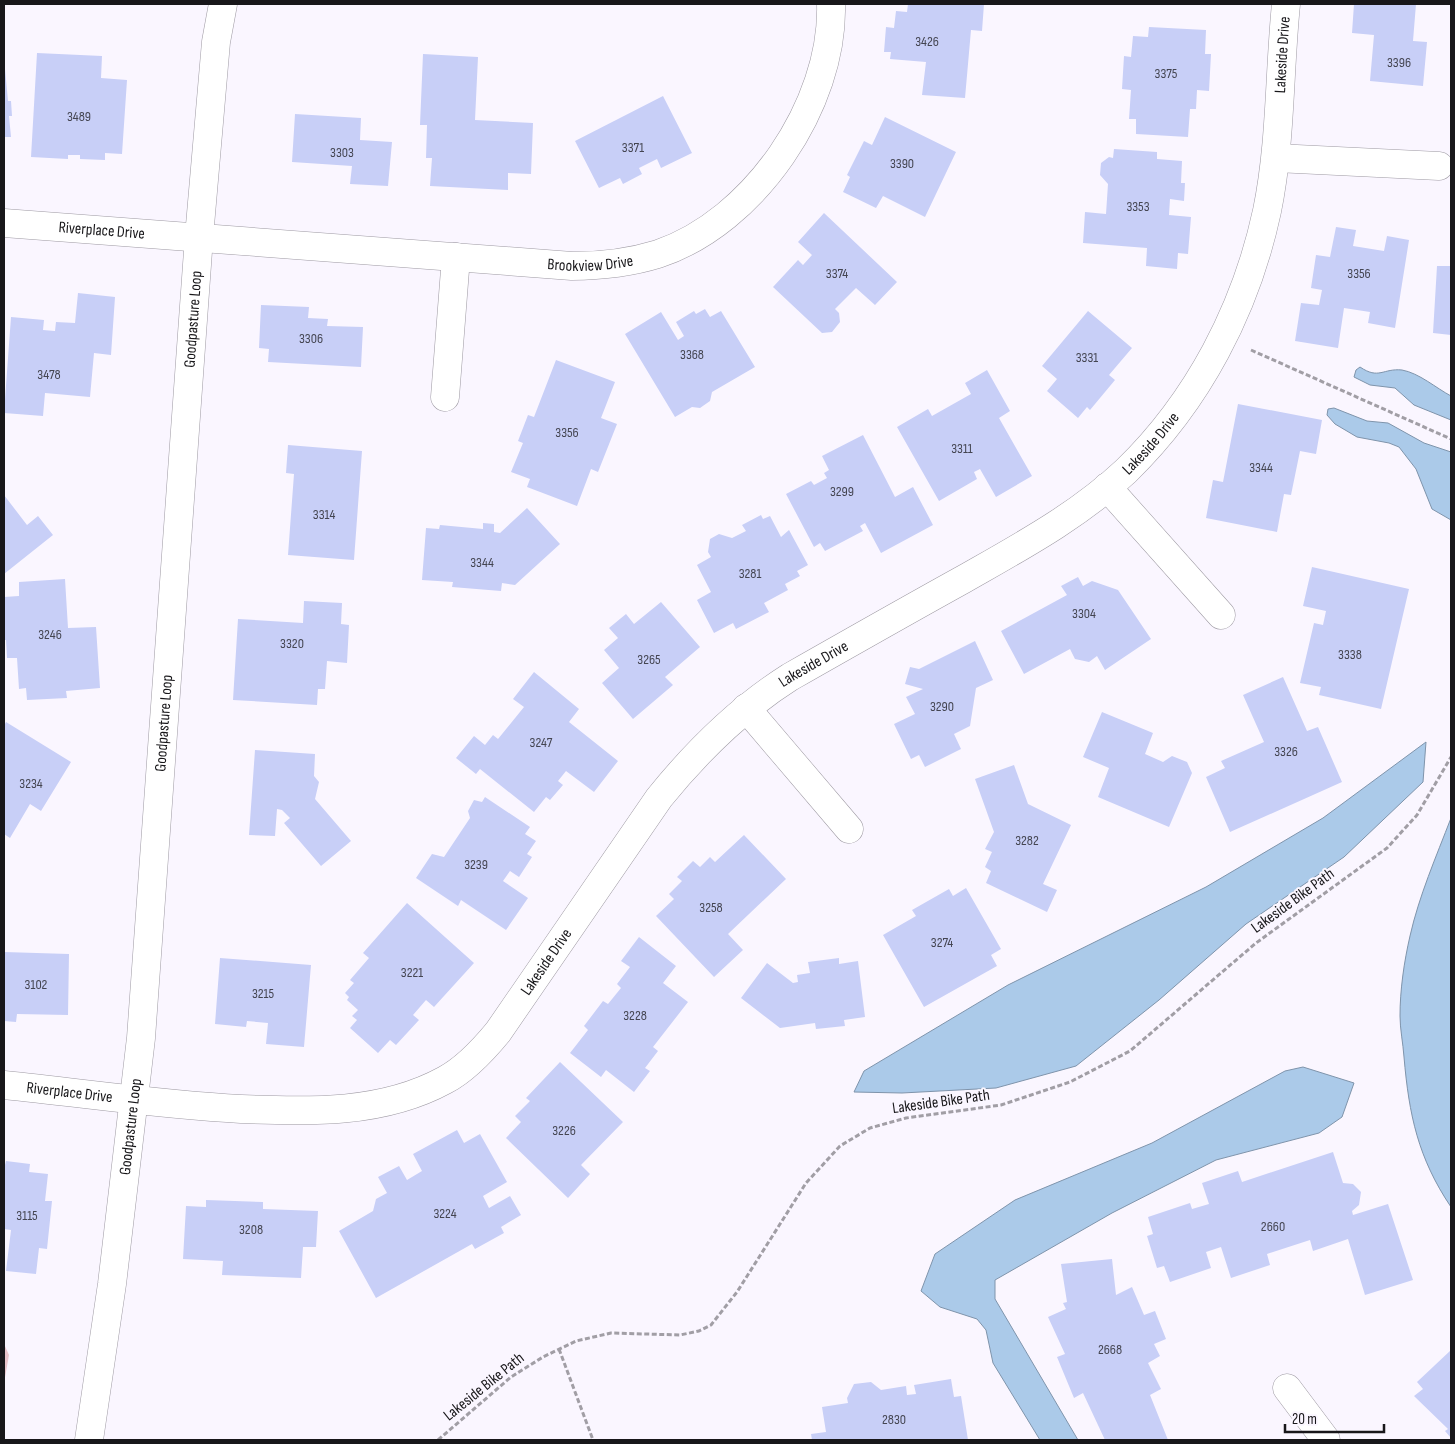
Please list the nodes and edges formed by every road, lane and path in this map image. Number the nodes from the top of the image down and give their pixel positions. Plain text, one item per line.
1 (223, 4) edge
2 (831, 4) edge
3 (1286, 4) edge
4 (1276, 158) junction
5 (1439, 166) dead end
6 (4, 223) edge
7 (199, 237) junction
8 (456, 257) junction
9 (1223, 338) junction
10 (445, 396) dead end
11 (1451, 439) edge
12 (1107, 488) junction
13 (1220, 615) dead end
14 (746, 708) junction
15 (1451, 757) edge
16 (849, 829) dead end
17 (4, 1085) edge
18 (135, 1100) junction
19 (558, 1349) junction
20 (1287, 1388) dead end
21 (89, 1440) edge
22 (438, 1440) edge
23 (593, 1440) edge
24 (1326, 1440) edge

1 - 7 street, Goodpasture Loop
2 - 8 street, Brookview Drive
3 - 4 street, Lakeside Drive
4 - 5 street
4 - 9 street, Lakeside Drive
6 - 7 street, Riverplace Drive
7 - 8 street, Brookview Drive
7 - 18 street, Goodpasture Loop
8 - 10 street
9 - 11 path
9 - 12 street, Lakeside Drive
12 - 13 street
12 - 14 street, Lakeside Drive
14 - 16 street
14 - 18 street, Lakeside Drive
15 - 19 path, Lakeside Bike Path
17 - 18 street, Riverplace Drive
18 - 21 street, Goodpasture Loop
19 - 22 path, Lakeside Bike Path
19 - 23 path
20 - 24 street

